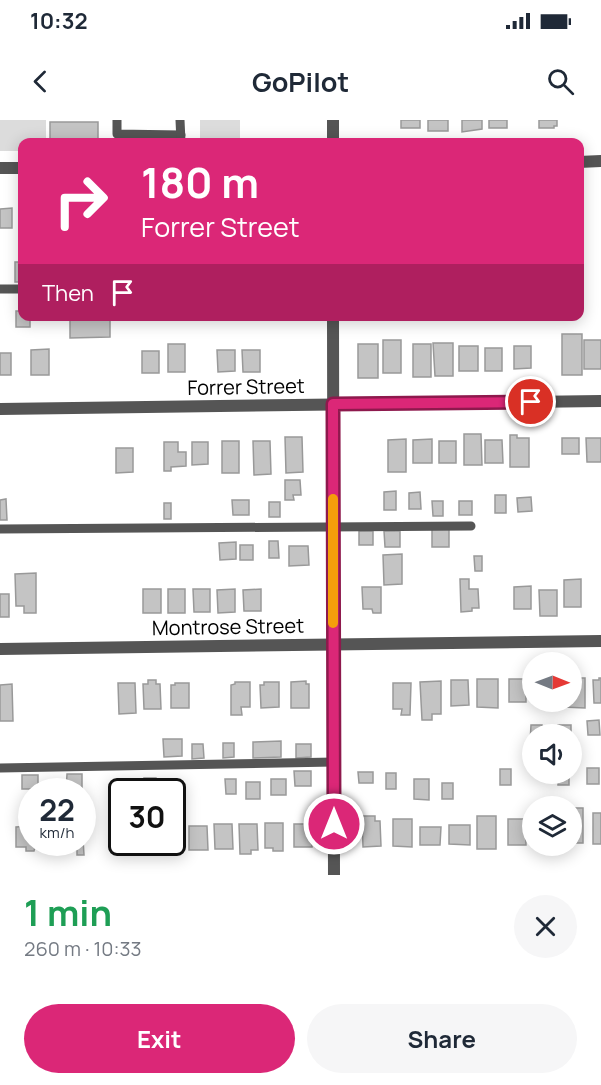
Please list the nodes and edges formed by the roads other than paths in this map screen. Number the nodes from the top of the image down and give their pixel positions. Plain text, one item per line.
1 (117, 120) edge
2 (180, 120) edge
3 (333, 120) edge
4 (168, 138) edge
5 (181, 138) edge
6 (333, 138) edge
7 (601, 161) edge
8 (584, 162) edge
9 (0, 168) edge
10 (18, 168) edge
11 (0, 289) edge
12 (18, 289) edge
13 (333, 321) edge
14 (601, 400) edge
15 (333, 404) junction
16 (0, 409) edge
17 (471, 526) dead end
18 (333, 527) junction
19 (0, 529) edge
20 (601, 641) edge
21 (333, 645) junction
22 (0, 649) edge
23 (333, 762) junction
24 (0, 768) edge
25 (334, 875) edge

1 - 4 lane
2 - 5 lane
3 - 6 street
7 - 8 street
9 - 10 street
11 - 12 lane
13 - 15 street
14 - 15 street, Forrer Street
15 - 16 street, Forrer Street
15 - 18 street
17 - 18 lane
18 - 19 lane
18 - 21 street
20 - 21 street, Montrose Street
21 - 22 street, Montrose Street
21 - 23 street
23 - 24 lane
23 - 25 street

